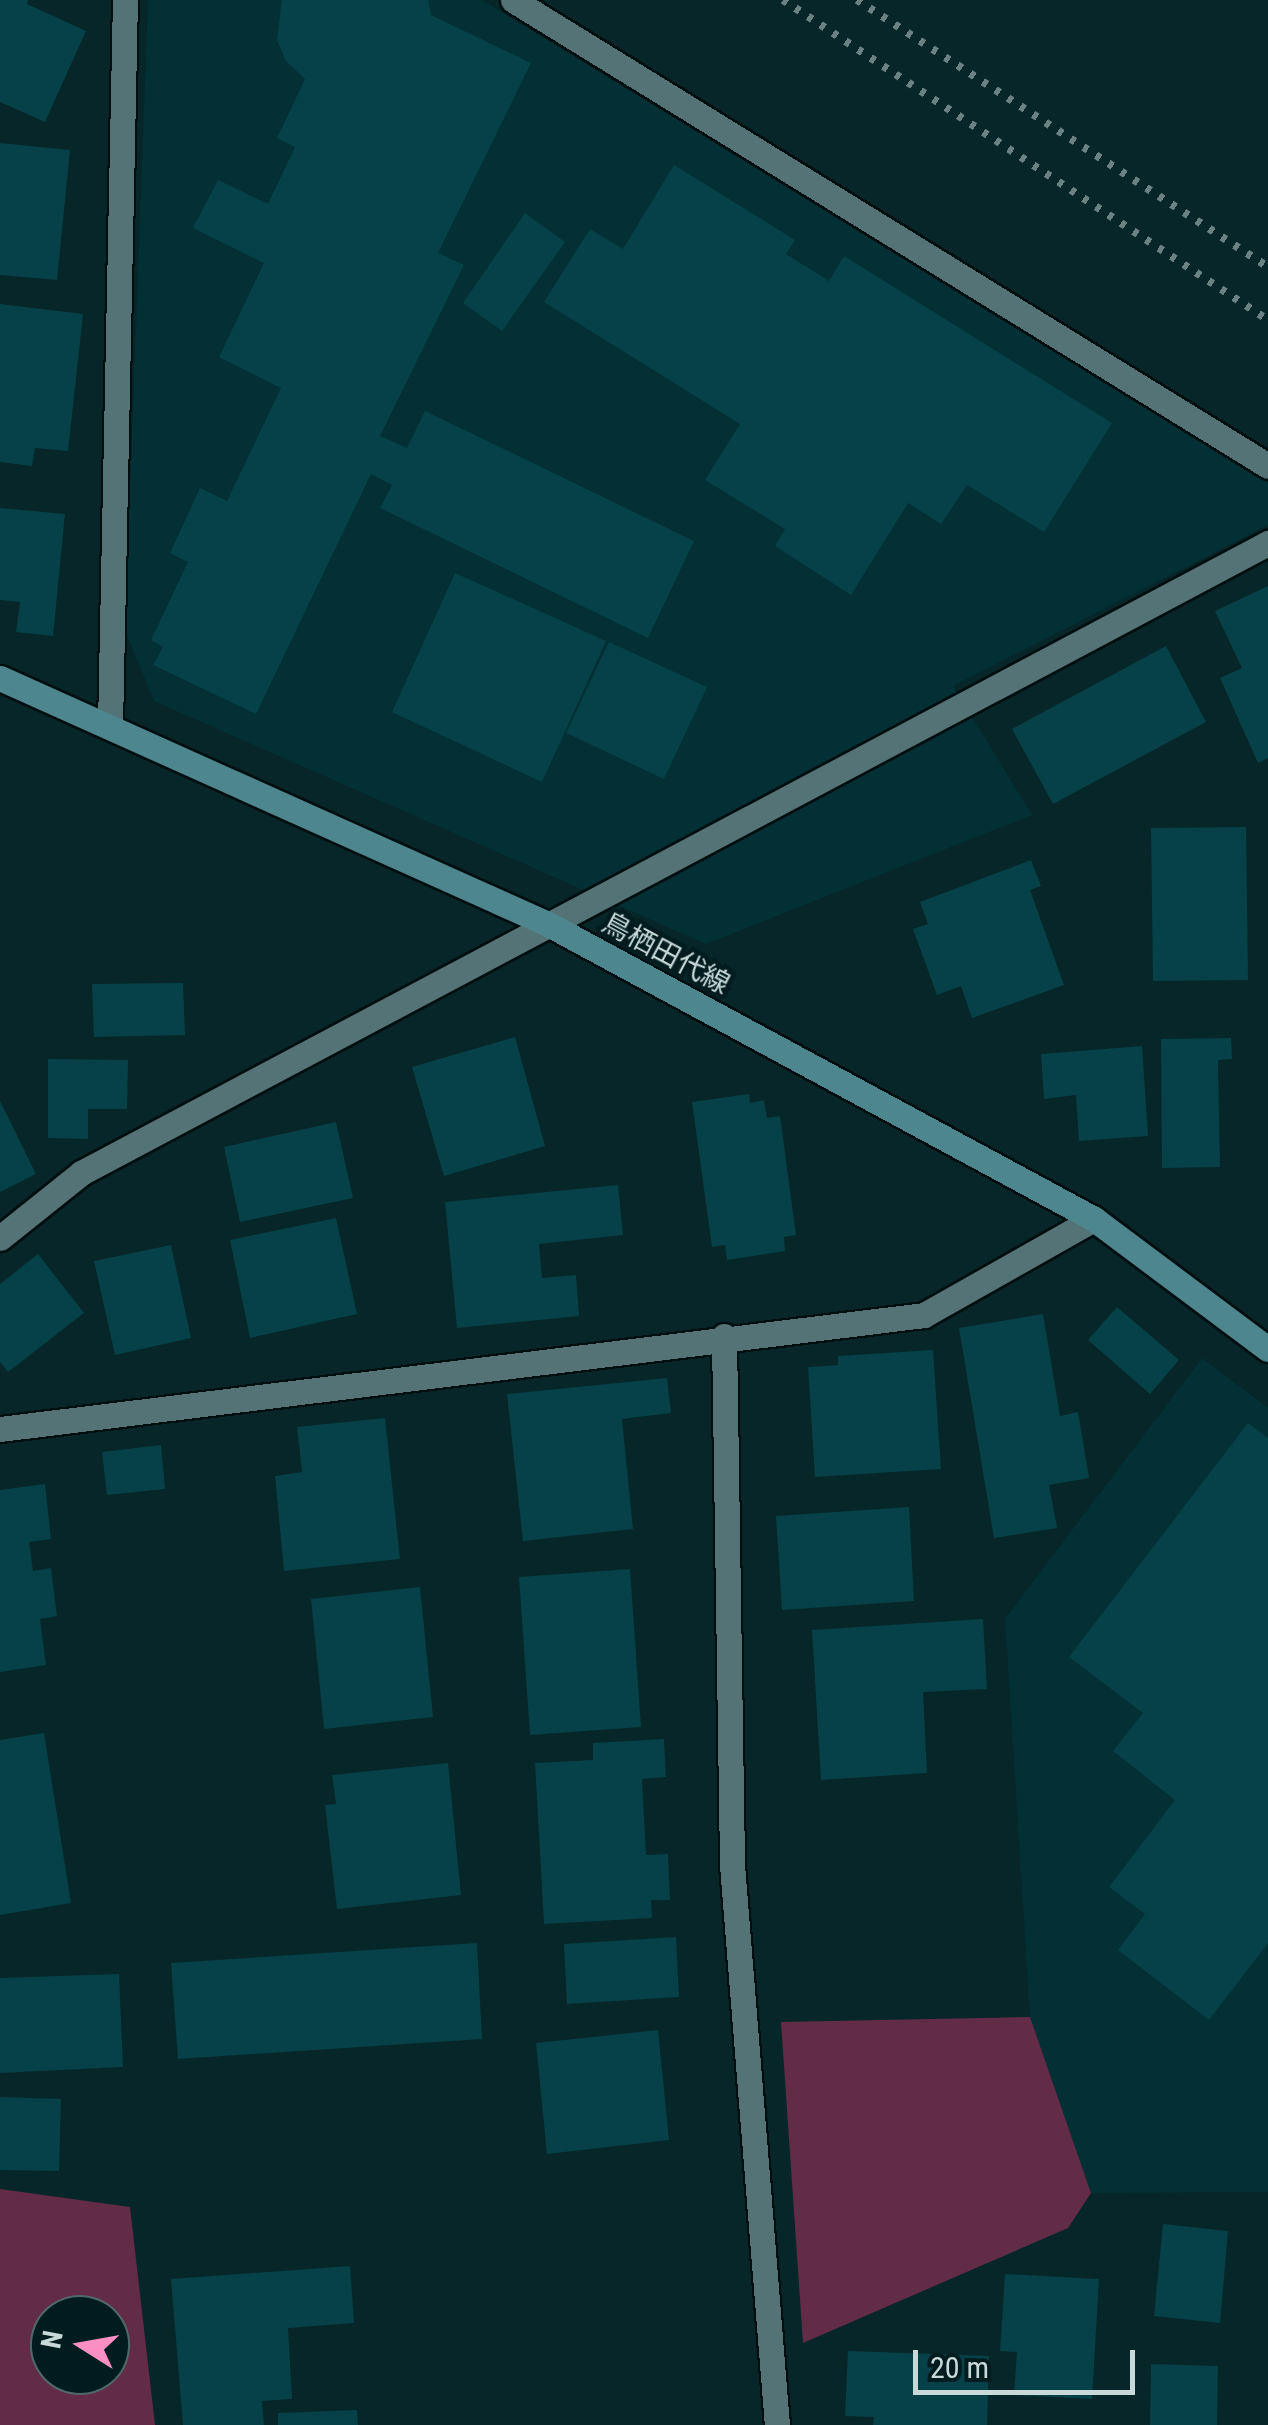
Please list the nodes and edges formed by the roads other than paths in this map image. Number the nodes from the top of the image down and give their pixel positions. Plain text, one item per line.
1 (125, 0) edge
2 (513, 0) edge
3 (1268, 466) edge
4 (1268, 543) edge
5 (0, 678) edge
6 (110, 726) junction
7 (548, 924) junction
8 (1094, 1219) junction
9 (0, 1238) edge
10 (724, 1336) junction
11 (1268, 1349) edge
12 (0, 1429) edge
13 (777, 2425) edge

1 - 6 street
2 - 3 street
4 - 7 street
5 - 6 main road, 鳥栖田代線
6 - 7 main road, 鳥栖田代線
7 - 8 main road, 鳥栖田代線
7 - 9 street
8 - 10 street
8 - 11 main road, 鳥栖田代線
10 - 12 street
10 - 13 street

